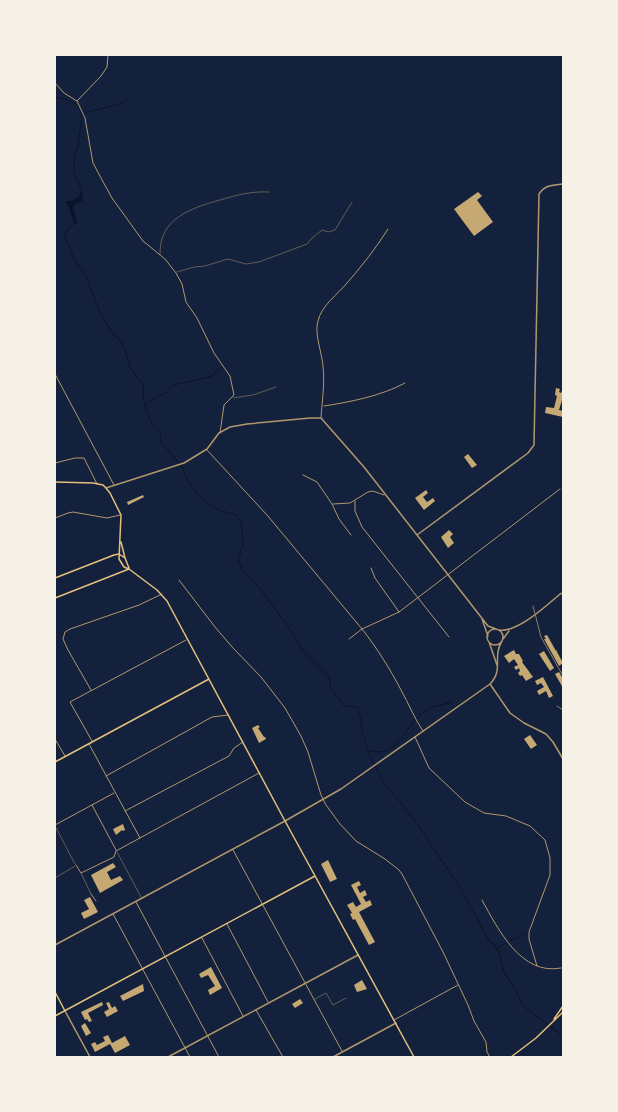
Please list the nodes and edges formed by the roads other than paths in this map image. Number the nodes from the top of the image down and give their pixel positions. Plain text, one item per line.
1 (108, 55) edge
2 (55, 83) edge
3 (77, 100) junction
4 (563, 184) edge
5 (269, 192) dead end
6 (352, 202) dead end
7 (388, 229) dead end
8 (160, 255) junction
9 (176, 273) junction
10 (55, 374) edge
11 (405, 383) dead end
12 (276, 387) dead end
13 (232, 398) junction
14 (323, 406) junction
15 (321, 418) junction
16 (220, 434) junction
17 (207, 449) junction
18 (55, 463) edge
19 (303, 475) dead end
20 (55, 482) edge
21 (98, 484) junction
22 (115, 485) junction
23 (106, 488) junction
24 (560, 488) dead end
25 (386, 495) junction
26 (355, 501) junction
27 (332, 504) junction
28 (121, 515) junction
29 (55, 518) edge
30 (351, 535) dead end
31 (417, 535) junction
32 (121, 540) junction
33 (119, 554) junction
34 (125, 558) junction
35 (371, 568) dead end
36 (129, 569) junction
37 (448, 575) junction
38 (55, 578) edge
39 (179, 580) dead end
40 (563, 593) edge
41 (162, 594) junction
42 (55, 598) edge
43 (418, 598) junction
44 (399, 612) junction
45 (481, 617) junction
46 (362, 629) junction
47 (497, 630) junction
48 (510, 630) junction
49 (449, 637) dead end
50 (488, 638) junction
51 (188, 639) junction
52 (349, 639) dead end
53 (502, 640) junction
54 (497, 667) junction
55 (209, 679) junction
56 (490, 684) junction
57 (91, 691) junction
58 (228, 715) junction
59 (423, 732) junction
60 (415, 737) junction
61 (55, 739) edge
62 (92, 742) junction
63 (243, 742) junction
64 (56, 743) edge
65 (89, 744) junction
66 (65, 757) junction
67 (563, 759) edge
68 (55, 762) edge
69 (259, 773) junction
70 (106, 776) junction
71 (115, 792) junction
72 (324, 799) junction
73 (92, 805) junction
74 (125, 811) junction
75 (285, 821) junction
76 (55, 826) edge
77 (140, 838) junction
78 (233, 849) junction
79 (116, 851) junction
80 (76, 865) junction
81 (81, 873) junction
82 (315, 876) junction
83 (55, 878) edge
84 (91, 894) joint
85 (142, 898) junction
86 (482, 900) dead end
87 (96, 901) dead end
88 (136, 901) junction
89 (262, 904) junction
90 (113, 914) junction
91 (227, 923) junction
92 (201, 937) junction
93 (55, 945) edge
94 (358, 955) junction
95 (166, 956) junction
96 (537, 966) junction
97 (561, 968) dead end
98 (143, 969) junction
99 (305, 983) junction
100 (459, 985) junction
101 (55, 992) edge
102 (346, 998) dead end
103 (314, 999) junction
104 (268, 1003) junction
105 (563, 1006) edge
106 (256, 1009) junction
107 (65, 1011) junction
108 (563, 1012) edge
109 (55, 1016) edge
110 (243, 1017) junction
111 (394, 1020) junction
112 (396, 1023) junction
113 (551, 1024) junction
114 (208, 1035) junction
115 (185, 1048) junction
116 (343, 1052) junction
117 (90, 1057) edge
118 (168, 1057) edge
119 (190, 1057) edge
120 (219, 1057) edge
121 (283, 1057) edge
122 (333, 1057) edge
123 (414, 1057) edge
124 (490, 1057) edge
125 (511, 1057) edge

1 - 3 street
2 - 3 street
3 - 8 street
4 - 31 street
5 - 8 lane
6 - 9 lane
7 - 14 street
8 - 9 street
9 - 13 street
10 - 22 street
11 - 14 street
12 - 13 lane
13 - 16 street
14 - 15 street
15 - 16 street
15 - 25 street
16 - 17 street
17 - 22 street
17 - 46 street
18 - 21 street
19 - 27 street
20 - 21 main road
21 - 23 main road
22 - 23 street
23 - 28 main road
24 - 37 street
25 - 26 street
25 - 31 street
26 - 27 street
26 - 43 street
27 - 30 street
28 - 29 street
28 - 32 main road
31 - 37 street
32 - 33 main road
32 - 34 main road
33 - 34 main road
33 - 36 main road
33 - 38 main road
34 - 36 main road
35 - 44 street
36 - 41 main road
36 - 42 main road
37 - 43 street
37 - 45 street
39 - 72 street
40 - 48 street
41 - 51 main road
41 - 57 street
43 - 44 street
43 - 49 street
44 - 46 street
45 - 47 street
45 - 50 street
46 - 52 street
46 - 59 street
47 - 48 street
47 - 50 street
47 - 53 street
48 - 53 street
50 - 53 street
50 - 54 street
51 - 55 main road
51 - 57 street
53 - 54 street
54 - 56 street
55 - 58 main road
55 - 62 main road
56 - 59 street
56 - 67 street
57 - 62 street
58 - 63 main road
58 - 70 street
59 - 60 street
60 - 72 street
60 - 96 street
61 - 64 street
62 - 65 main road
63 - 69 main road
63 - 74 street
64 - 66 street
65 - 66 main road
65 - 70 street
66 - 68 main road
69 - 75 main road
69 - 77 street
70 - 71 street
71 - 73 street
71 - 74 street
72 - 75 street
72 - 100 street
73 - 76 street
73 - 79 street
74 - 77 street
75 - 78 street
75 - 82 main road
76 - 80 lane
77 - 79 street
78 - 85 street
78 - 89 street
79 - 81 street
79 - 85 lane
80 - 81 street
80 - 83 lane
81 - 84 lane
82 - 89 main road
82 - 94 main road
84 - 87 street
85 - 88 street
86 - 96 street
88 - 90 street
88 - 95 street
89 - 91 main road
89 - 99 street
90 - 93 street
90 - 98 street
91 - 92 main road
91 - 104 street
92 - 95 main road
92 - 110 street
94 - 99 street
94 - 111 main road
95 - 98 main road
95 - 114 street
96 - 97 street
98 - 107 main road
98 - 115 street
99 - 103 street
99 - 104 street
100 - 111 street
100 - 124 street
101 - 107 main road
102 - 103 lane
103 - 116 street
104 - 106 street
105 - 113 main road
106 - 110 street
106 - 121 street
107 - 109 main road
107 - 117 street
108 - 113 main road
110 - 114 street
111 - 112 main road
112 - 116 street
112 - 123 main road
113 - 125 main road
114 - 115 street
114 - 120 street
115 - 118 street
115 - 119 street
116 - 122 street

